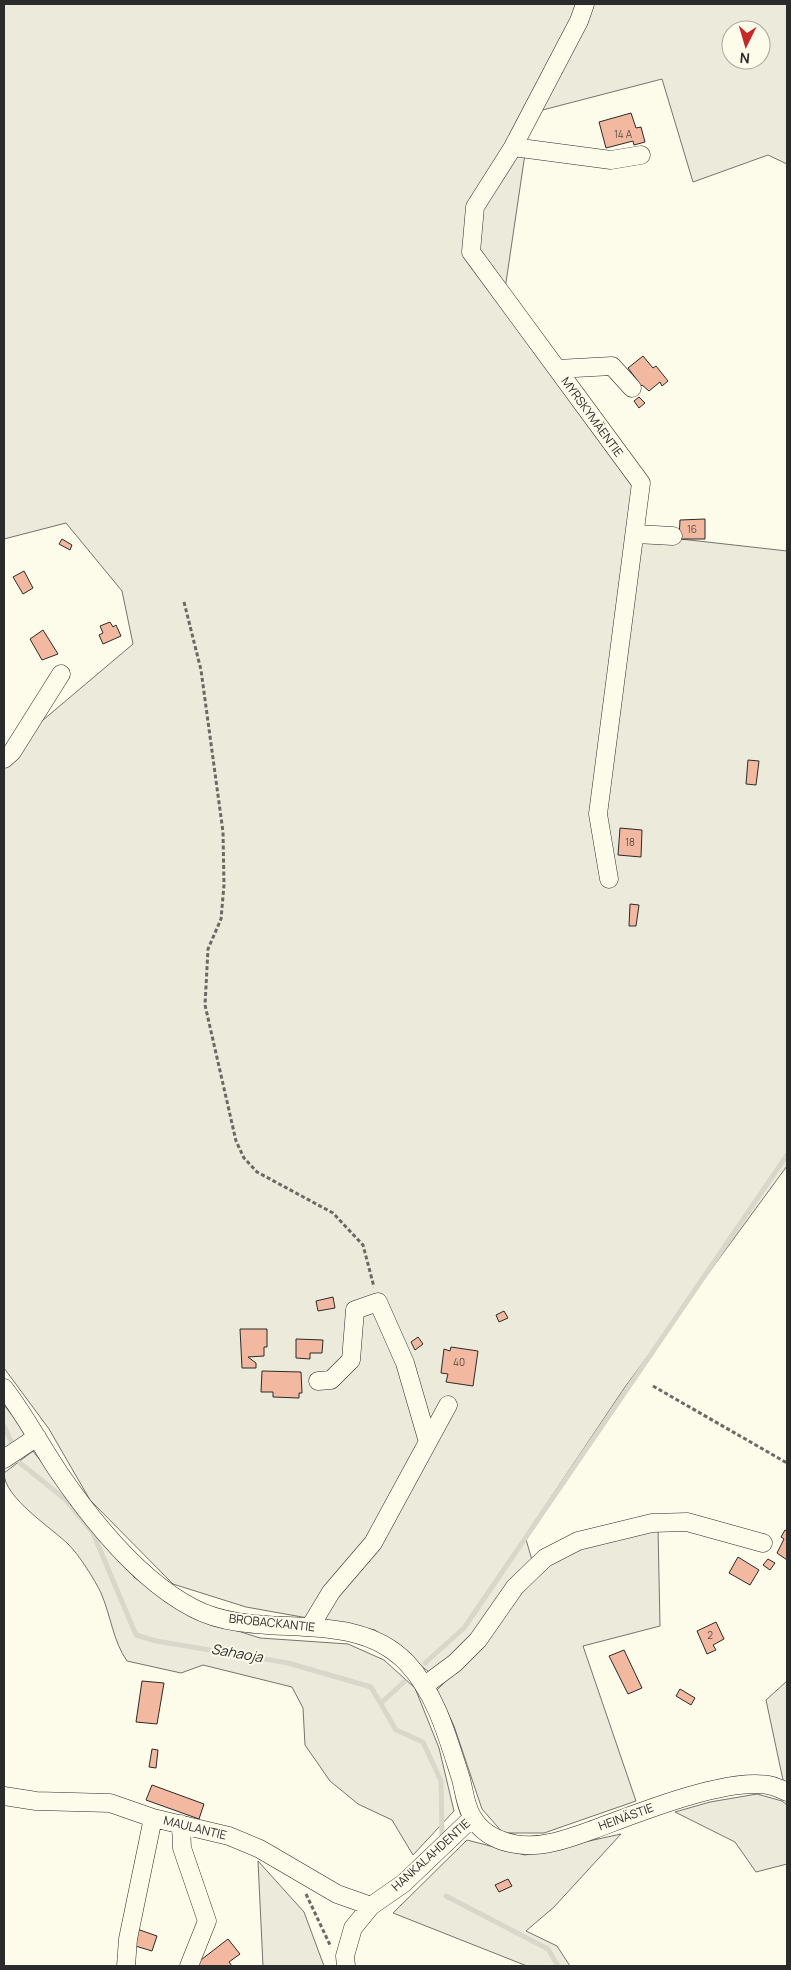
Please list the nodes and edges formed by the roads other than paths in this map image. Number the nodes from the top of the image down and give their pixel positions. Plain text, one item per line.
1 (585, 4) edge
2 (513, 147) junction
3 (641, 155) dead end
4 (557, 369) junction
5 (632, 388) dead end
6 (636, 534) junction
7 (673, 536) dead end
8 (60, 674) dead end
9 (4, 759) edge
10 (609, 879) dead end
11 (318, 1381) dead end
12 (4, 1388) edge
13 (448, 1405) dead end
14 (37, 1438) junction
15 (428, 1442) junction
16 (4, 1459) edge
17 (763, 1543) dead end
18 (310, 1627) junction
19 (424, 1686) junction
20 (787, 1792) edge
21 (4, 1796) edge
22 (153, 1818) junction
23 (472, 1818) junction
24 (181, 1824) junction
25 (371, 1906) junction
26 (126, 1966) edge
27 (189, 1966) edge
28 (346, 1966) edge

1 - 2 street, MYRSKYMÄENTIE
2 - 3 street
2 - 4 street, MYRSKYMÄENTIE
4 - 5 street
4 - 6 street, MYRSKYMÄENTIE
6 - 7 street
6 - 10 street, MYRSKYMÄENTIE
8 - 9 street
11 - 15 street
12 - 14 street, BROBACKANTIE
13 - 15 street
14 - 16 street
14 - 18 street, BROBACKANTIE
15 - 18 street
17 - 19 street
18 - 19 street, BROBACKANTIE
19 - 23 street, BROBACKANTIE
20 - 23 street, HEINÄSTIE
21 - 22 street
22 - 24 street, MAULANTIE
22 - 26 street, MAULANTIE
23 - 25 street, HANKALAHDENTIE
24 - 25 street, MAULANTIE
24 - 27 street
25 - 28 street, HANKALAHDENTIE

